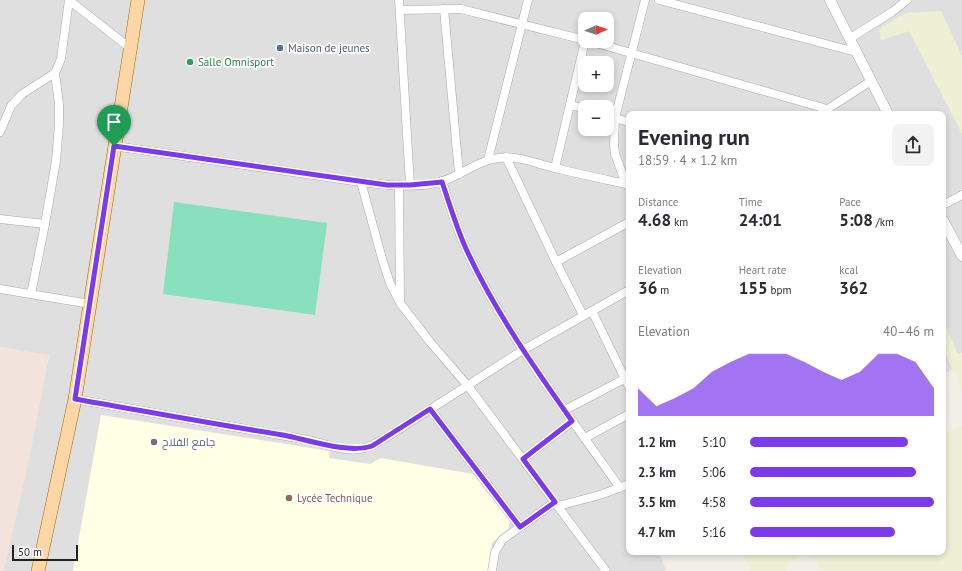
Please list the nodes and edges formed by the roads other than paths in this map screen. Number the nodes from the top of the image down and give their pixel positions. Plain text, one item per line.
1 (68, 0) edge
2 (75, 0) edge
3 (138, 0) edge
4 (399, 0) edge
5 (528, 0) edge
6 (645, 0) edge
7 (659, 0) edge
8 (830, 0) edge
9 (907, 0) edge
10 (444, 9) junction
11 (400, 10) junction
12 (522, 23) junction
13 (578, 38) edge
14 (849, 39) junction
15 (130, 48) junction
16 (583, 48) edge
17 (614, 48) edge
18 (856, 52) junction
19 (631, 53) junction
20 (55, 74) junction
21 (871, 81) junction
22 (571, 105) junction
23 (578, 107) edge
24 (614, 107) edge
25 (823, 111) edge
26 (886, 111) edge
27 (614, 118) edge
28 (626, 121) edge
29 (0, 132) edge
30 (613, 136) edge
31 (114, 146) junction
32 (506, 157) junction
33 (488, 160) junction
34 (555, 168) junction
35 (459, 174) junction
36 (626, 180) edge
37 (362, 182) junction
38 (442, 182) junction
39 (399, 185) junction
40 (410, 185) junction
41 (626, 185) edge
42 (962, 195) edge
43 (946, 203) edge
44 (0, 219) edge
45 (45, 224) junction
46 (626, 224) edge
47 (946, 226) edge
48 (962, 256) edge
49 (556, 262) junction
50 (0, 289) edge
51 (626, 292) edge
52 (31, 294) junction
53 (400, 303) junction
54 (90, 304) junction
55 (592, 311) junction
56 (583, 315) junction
57 (523, 350) junction
58 (625, 375) edge
59 (468, 386) junction
60 (75, 399) junction
61 (430, 409) junction
62 (565, 410) junction
63 (626, 416) edge
64 (572, 421) junction
65 (585, 438) junction
66 (523, 459) junction
67 (626, 485) edge
68 (620, 488) junction
69 (557, 504) junction
70 (520, 527) junction
71 (38, 571) edge
72 (492, 571) edge
73 (606, 571) edge

1 - 2 street
1 - 15 street
1 - 20 street
3 - 15 main road
4 - 11 street
5 - 12 street
6 - 19 street
7 - 18 street
8 - 14 street
9 - 14 street
10 - 11 street
10 - 12 street
10 - 35 street
11 - 40 street
12 - 13 street
12 - 33 street
14 - 18 street
15 - 31 main road
16 - 22 street
17 - 19 street
18 - 21 street
19 - 24 street
19 - 25 street
20 - 29 street
20 - 45 street
21 - 25 street
21 - 26 street
22 - 23 street
22 - 34 street
27 - 28 street
30 - 36 street
31 - 37 street
31 - 54 main road
32 - 33 street
32 - 34 street
32 - 49 street
33 - 35 street
34 - 41 street
35 - 38 street
37 - 39 street
37 - 53 street
38 - 40 street
38 - 57 street
39 - 40 street
39 - 53 street
42 - 43 street
44 - 45 street
45 - 52 street
46 - 49 street
47 - 48 street
49 - 56 street
50 - 52 street
51 - 55 street
52 - 54 street
53 - 59 street
54 - 60 main road
55 - 56 street
55 - 58 street
56 - 57 street
57 - 59 street
57 - 62 street
58 - 62 street
59 - 61 street
59 - 66 street
60 - 61 street
60 - 71 main road
61 - 70 street
62 - 64 street
63 - 65 street
64 - 65 street
64 - 66 street
65 - 68 street
66 - 69 street
67 - 68 street
68 - 69 street
69 - 70 street
69 - 73 street
70 - 72 street

